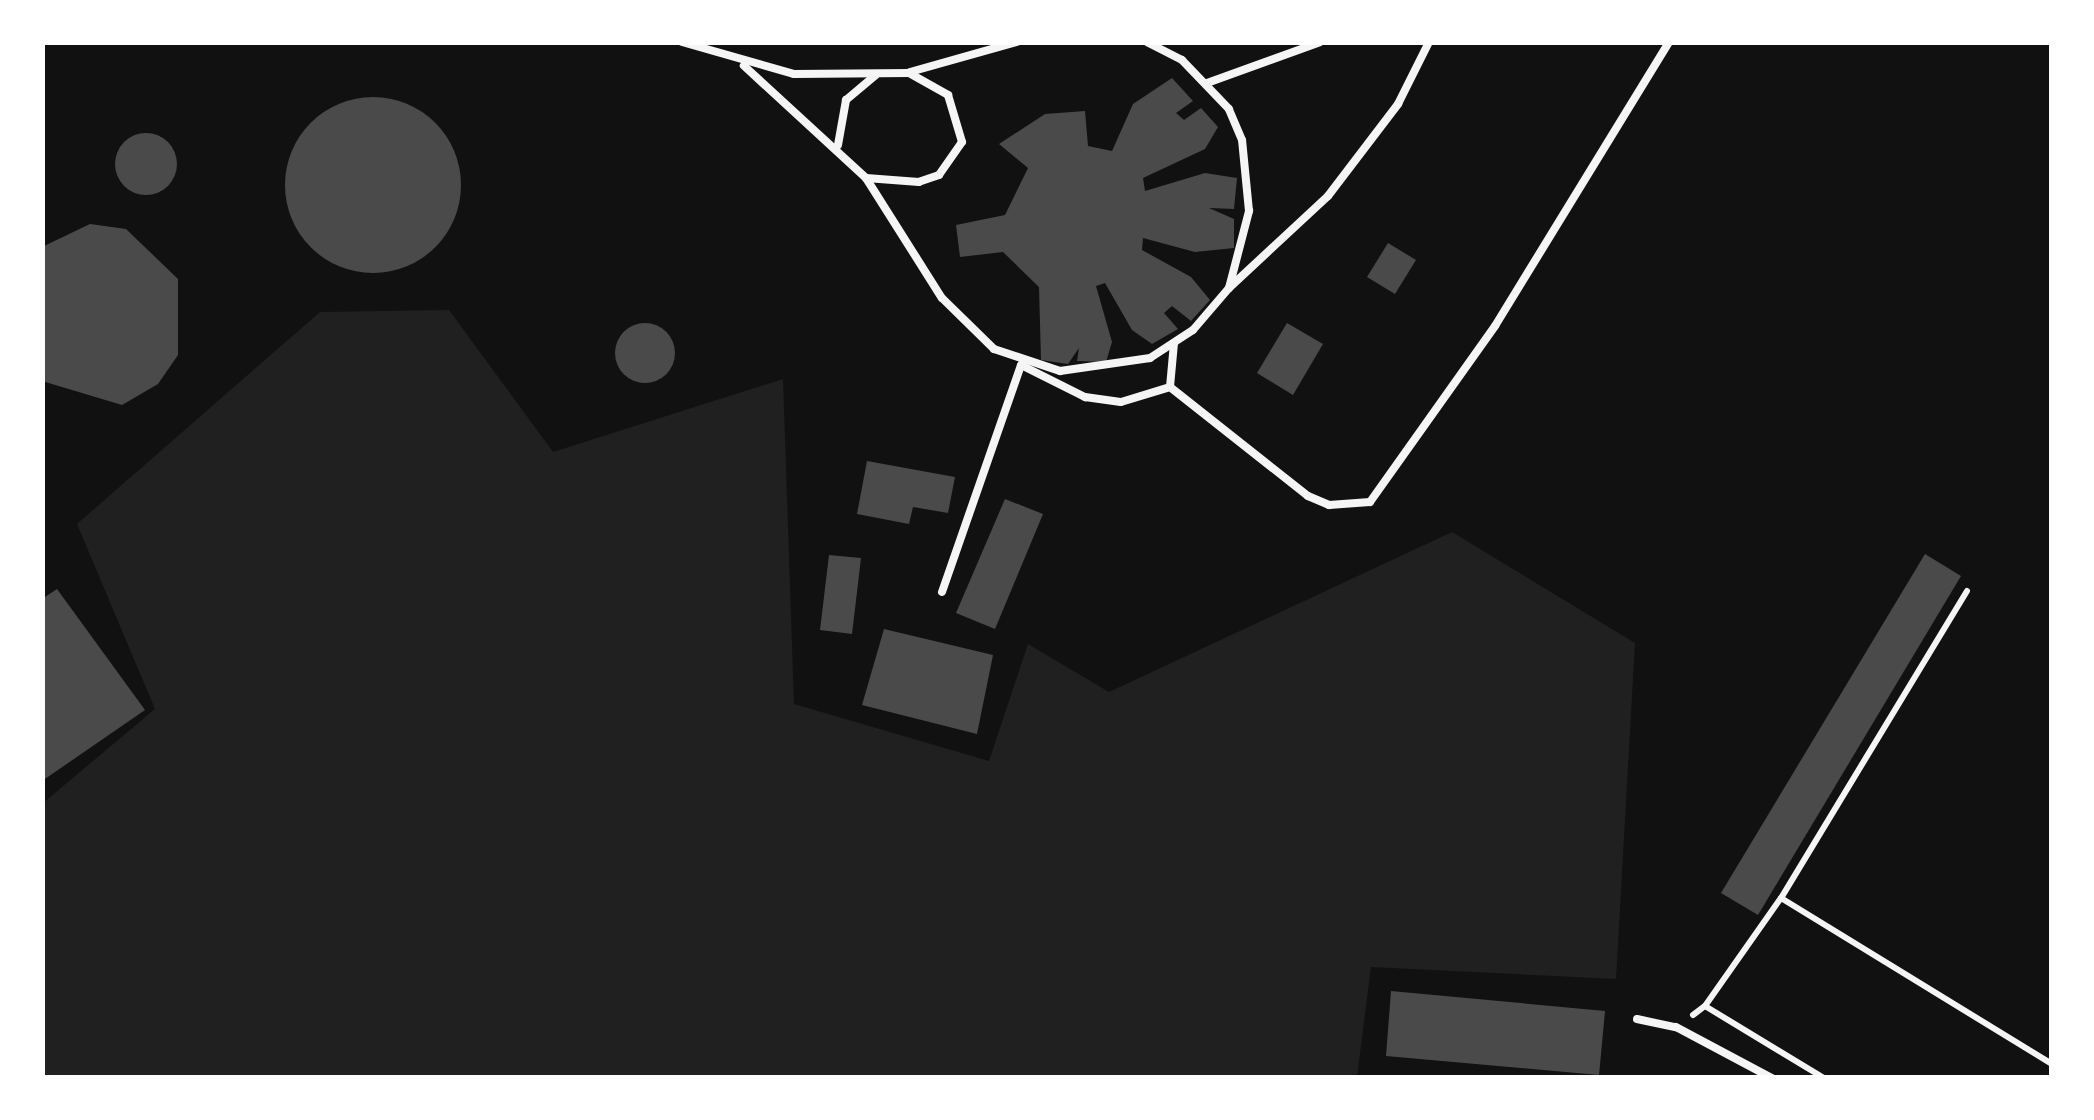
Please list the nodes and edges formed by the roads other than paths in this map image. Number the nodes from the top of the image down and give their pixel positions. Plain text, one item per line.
1 (682, 42) edge
2 (1016, 42) edge
3 (1146, 42) edge
4 (1320, 42) edge
5 (1428, 42) edge
6 (1669, 42) edge
7 (744, 66) junction
8 (909, 73) junction
9 (878, 74) junction
10 (1206, 82) junction
11 (838, 145) junction
12 (866, 178) junction
13 (1228, 288) junction
14 (1174, 343) junction
15 (1021, 364) junction
16 (1170, 387) junction
17 (942, 592) dead end
18 (1637, 1019) dead end
19 (1772, 1078) edge

1 - 7 lane
2 - 8 lane
3 - 10 lane
4 - 10 lane
5 - 13 lane
6 - 16 lane
7 - 9 lane
7 - 11 lane
8 - 9 lane
8 - 12 lane
9 - 11 lane
10 - 13 lane
11 - 12 lane
12 - 15 lane
13 - 14 lane
14 - 15 lane
14 - 16 lane
15 - 16 lane
15 - 17 lane
18 - 19 lane

